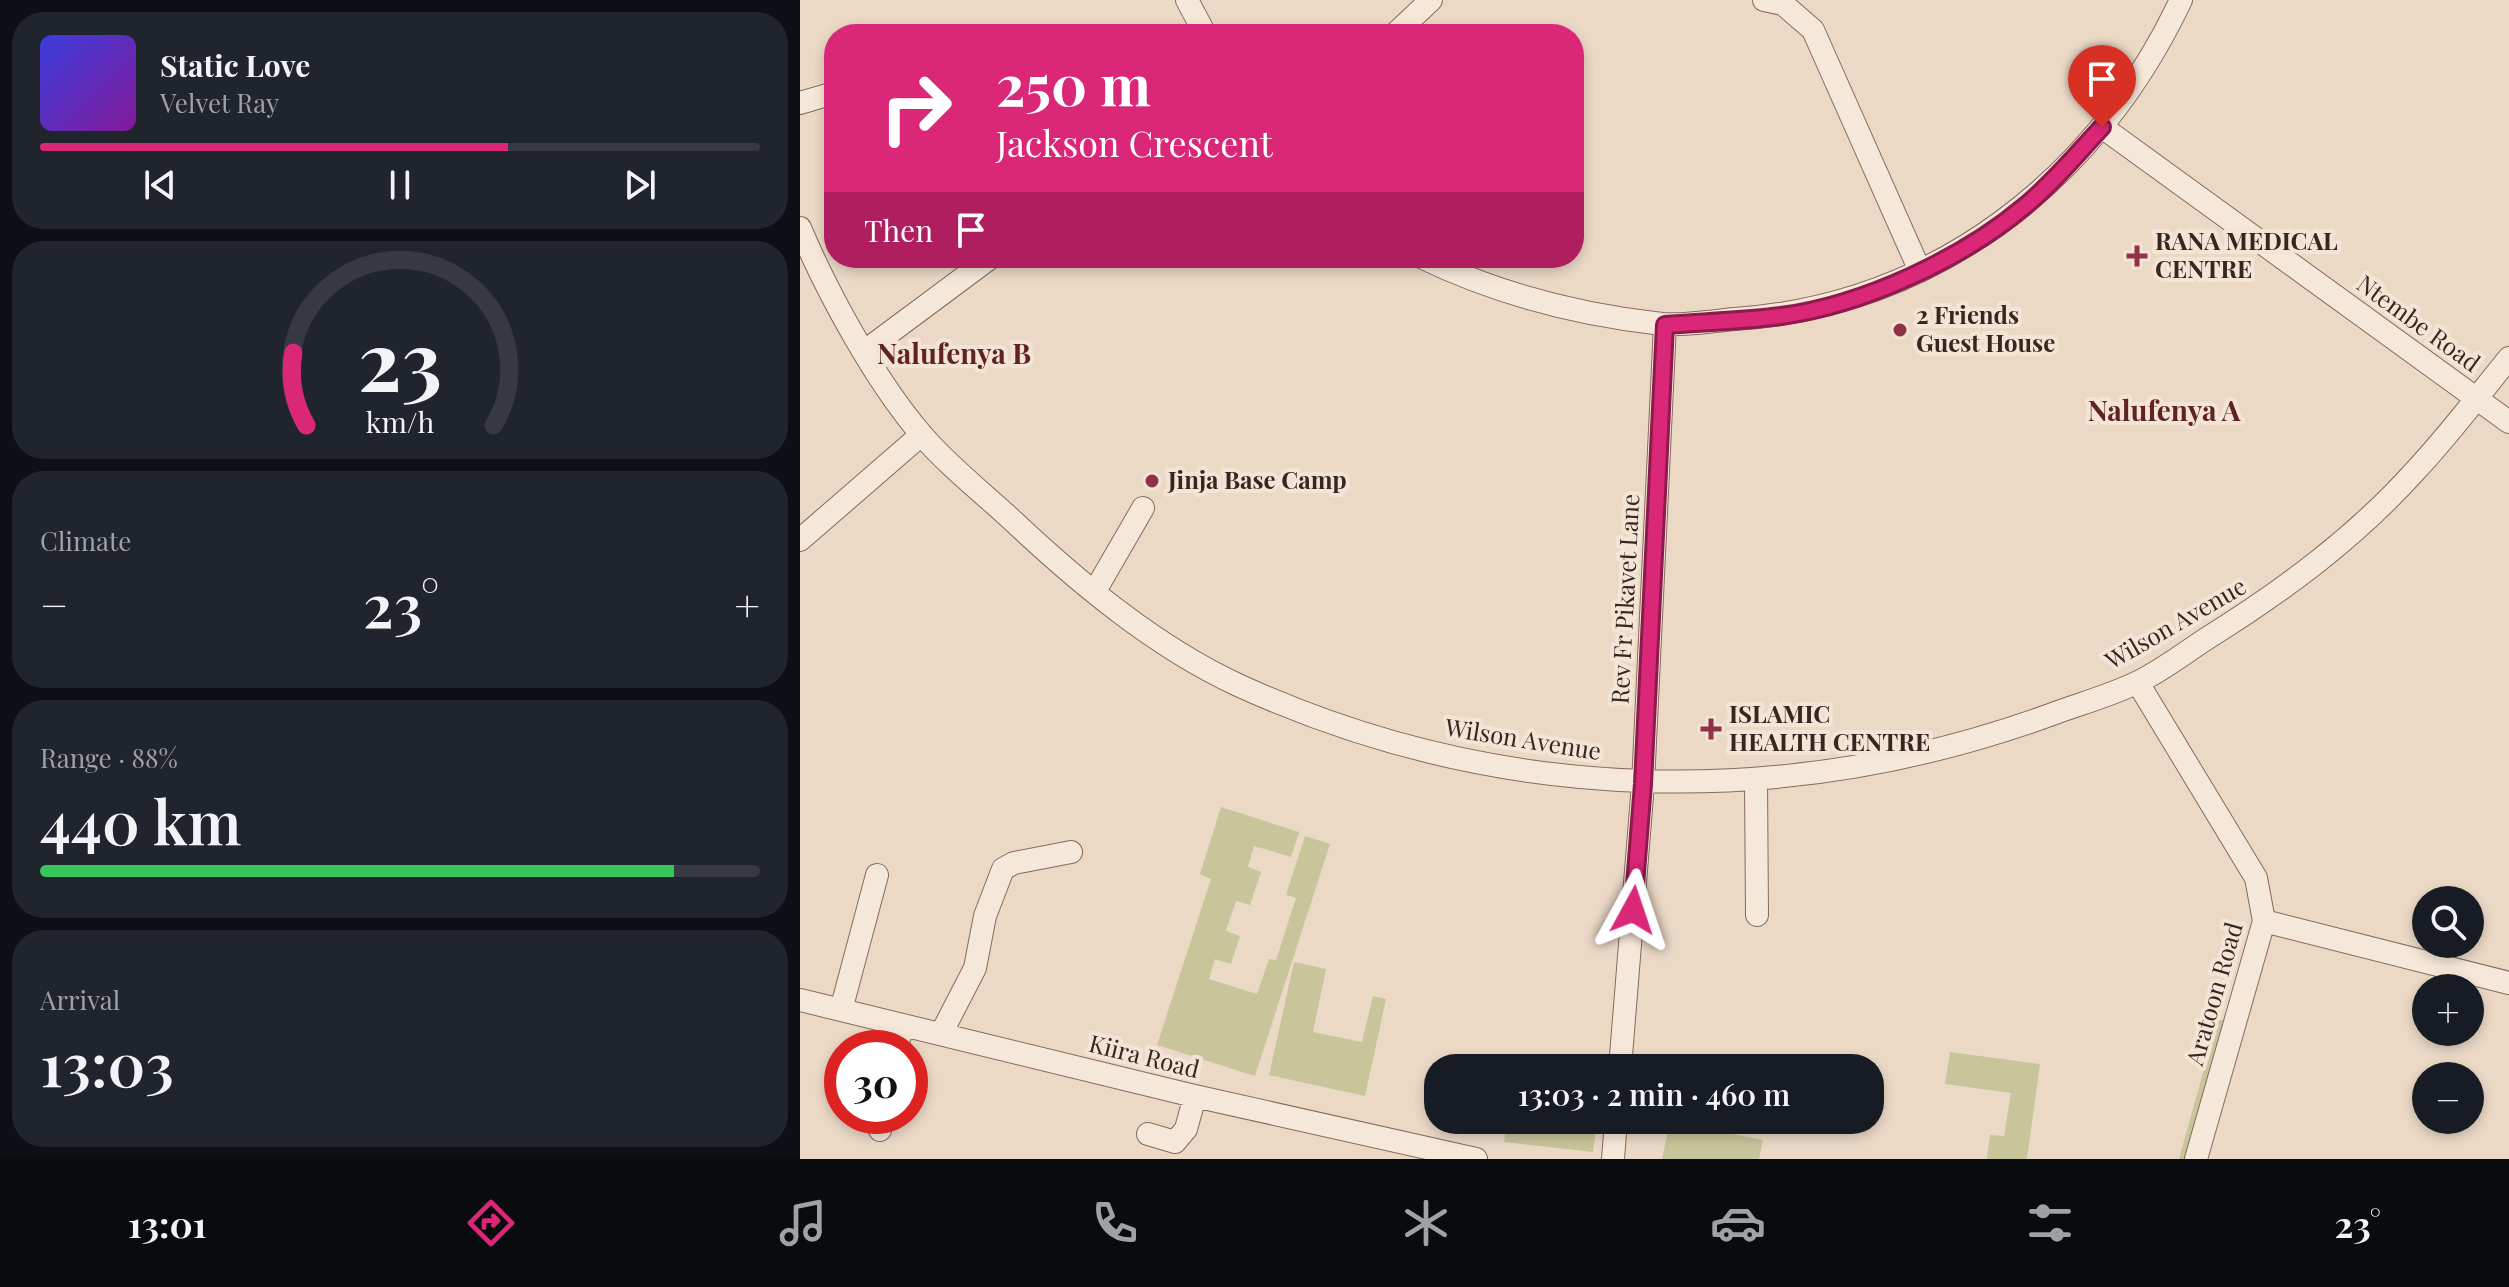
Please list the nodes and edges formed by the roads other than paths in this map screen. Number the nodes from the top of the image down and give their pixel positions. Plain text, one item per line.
1 (1187, 0) edge
2 (1431, 0) edge
3 (1764, 0) edge
4 (2181, 0) edge
5 (1200, 24) edge
6 (1406, 24) edge
7 (824, 96) edge
8 (800, 103) edge
9 (2102, 127) junction
10 (800, 228) edge
11 (977, 268) edge
12 (1444, 268) edge
13 (1920, 271) junction
14 (1665, 325) junction
15 (865, 351) junction
16 (2509, 358) edge
17 (2476, 399) junction
18 (2509, 422) edge
19 (921, 435) junction
20 (1143, 508) dead end
21 (800, 540) edge
22 (1095, 591) junction
23 (2138, 683) junction
24 (1756, 780) junction
25 (1643, 784) junction
26 (1071, 852) dead end
27 (877, 875) dead end
28 (1757, 915) dead end
29 (2264, 921) junction
30 (2509, 983) edge
31 (800, 1000) edge
32 (841, 1010) junction
33 (902, 1025) junction
34 (901, 1030) edge
35 (941, 1034) junction
36 (1621, 1054) edge
37 (1195, 1096) junction
38 (1148, 1134) dead end
39 (1615, 1134) edge
40 (1476, 1159) edge
41 (1613, 1159) edge
42 (2196, 1159) edge

1 - 5 street
2 - 6 street
3 - 13 street
4 - 9 street
7 - 8 street
9 - 13 street
9 - 17 street, Ntembe Road
10 - 15 street, Wilson Avenue
11 - 15 street
12 - 14 street
13 - 14 street
14 - 25 street, Rev Fr Pikavet Lane
15 - 19 street, Wilson Avenue
16 - 17 street, Wilson Avenue
17 - 18 street, Ntembe Road
17 - 23 street, Wilson Avenue
19 - 21 street
19 - 22 street, Wilson Avenue
20 - 22 street
22 - 25 street, Wilson Avenue
23 - 24 street, Wilson Avenue
23 - 29 street, Aratoon Road
24 - 25 street, Wilson Avenue
24 - 28 street
25 - 36 street, Rev Fr Pikavet Lane
26 - 35 street
27 - 32 street
29 - 30 street
29 - 42 street, Aratoon Road
31 - 32 street, Kiira Road
32 - 33 street, Kiira Road
33 - 34 street
33 - 35 street, Kiira Road
35 - 37 street, Kiira Road
37 - 38 street
37 - 40 street, Kiira Road
39 - 41 street

